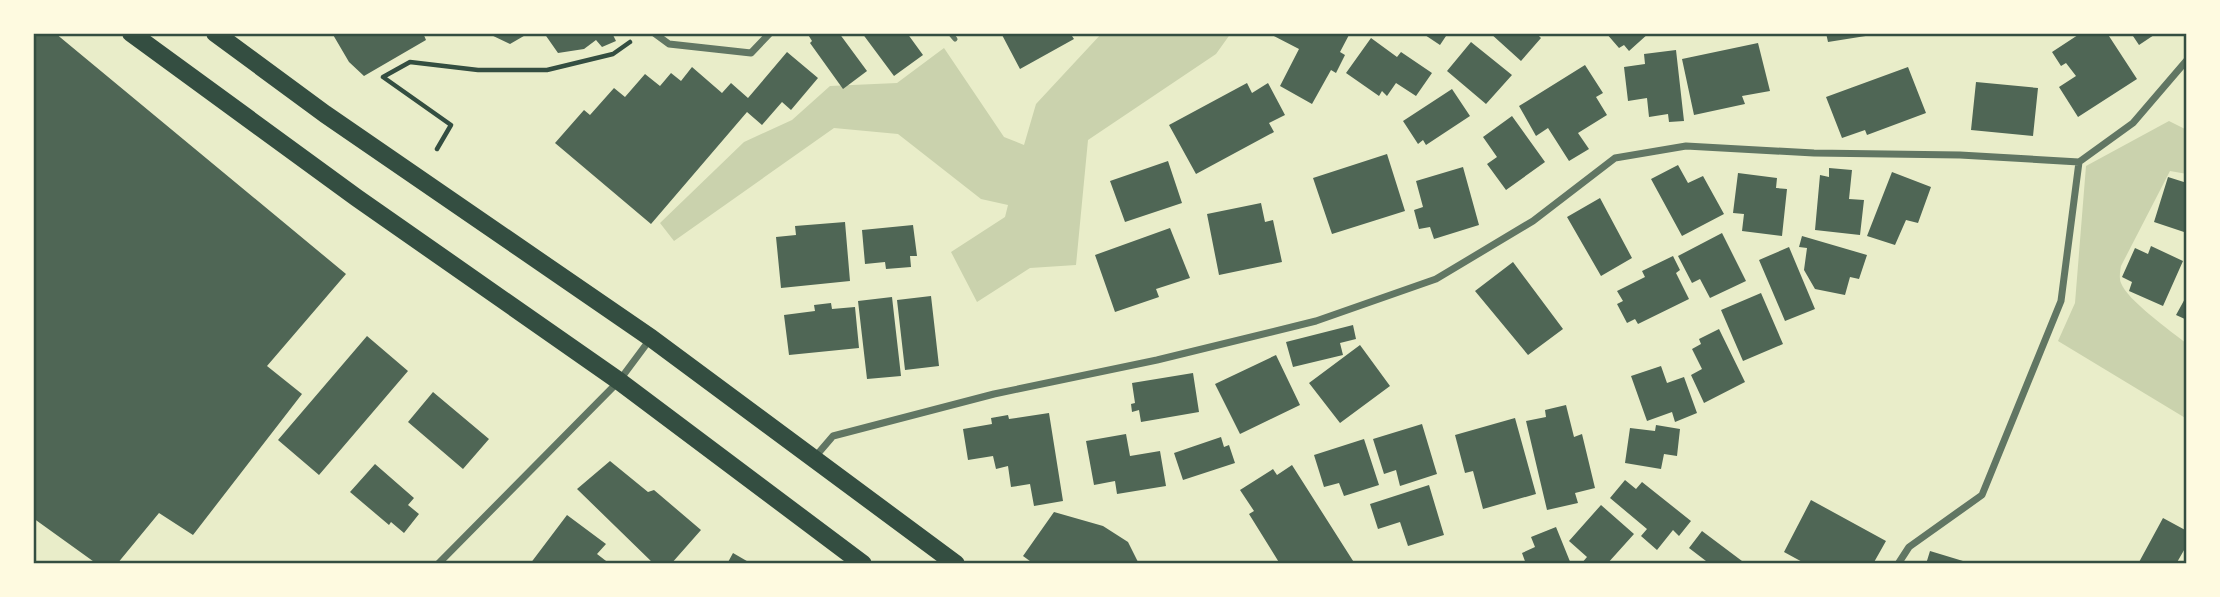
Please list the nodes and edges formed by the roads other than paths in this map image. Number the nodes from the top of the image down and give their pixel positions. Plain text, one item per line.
1 (131, 33) edge
2 (215, 33) edge
3 (654, 33) edge
4 (770, 33) edge
5 (950, 33) edge
6 (955, 39) dead end
7 (2187, 60) edge
8 (2078, 162) junction
9 (650, 338) junction
10 (619, 381) junction
11 (814, 459) junction
12 (438, 564) edge
13 (863, 564) edge
14 (956, 564) edge
15 (1898, 564) edge

1 - 10 main road
2 - 9 main road
3 - 4 street
5 - 6 lane
7 - 8 street
8 - 11 street
8 - 15 street
9 - 10 street
9 - 11 main road
10 - 12 street
10 - 13 main road
11 - 14 main road

